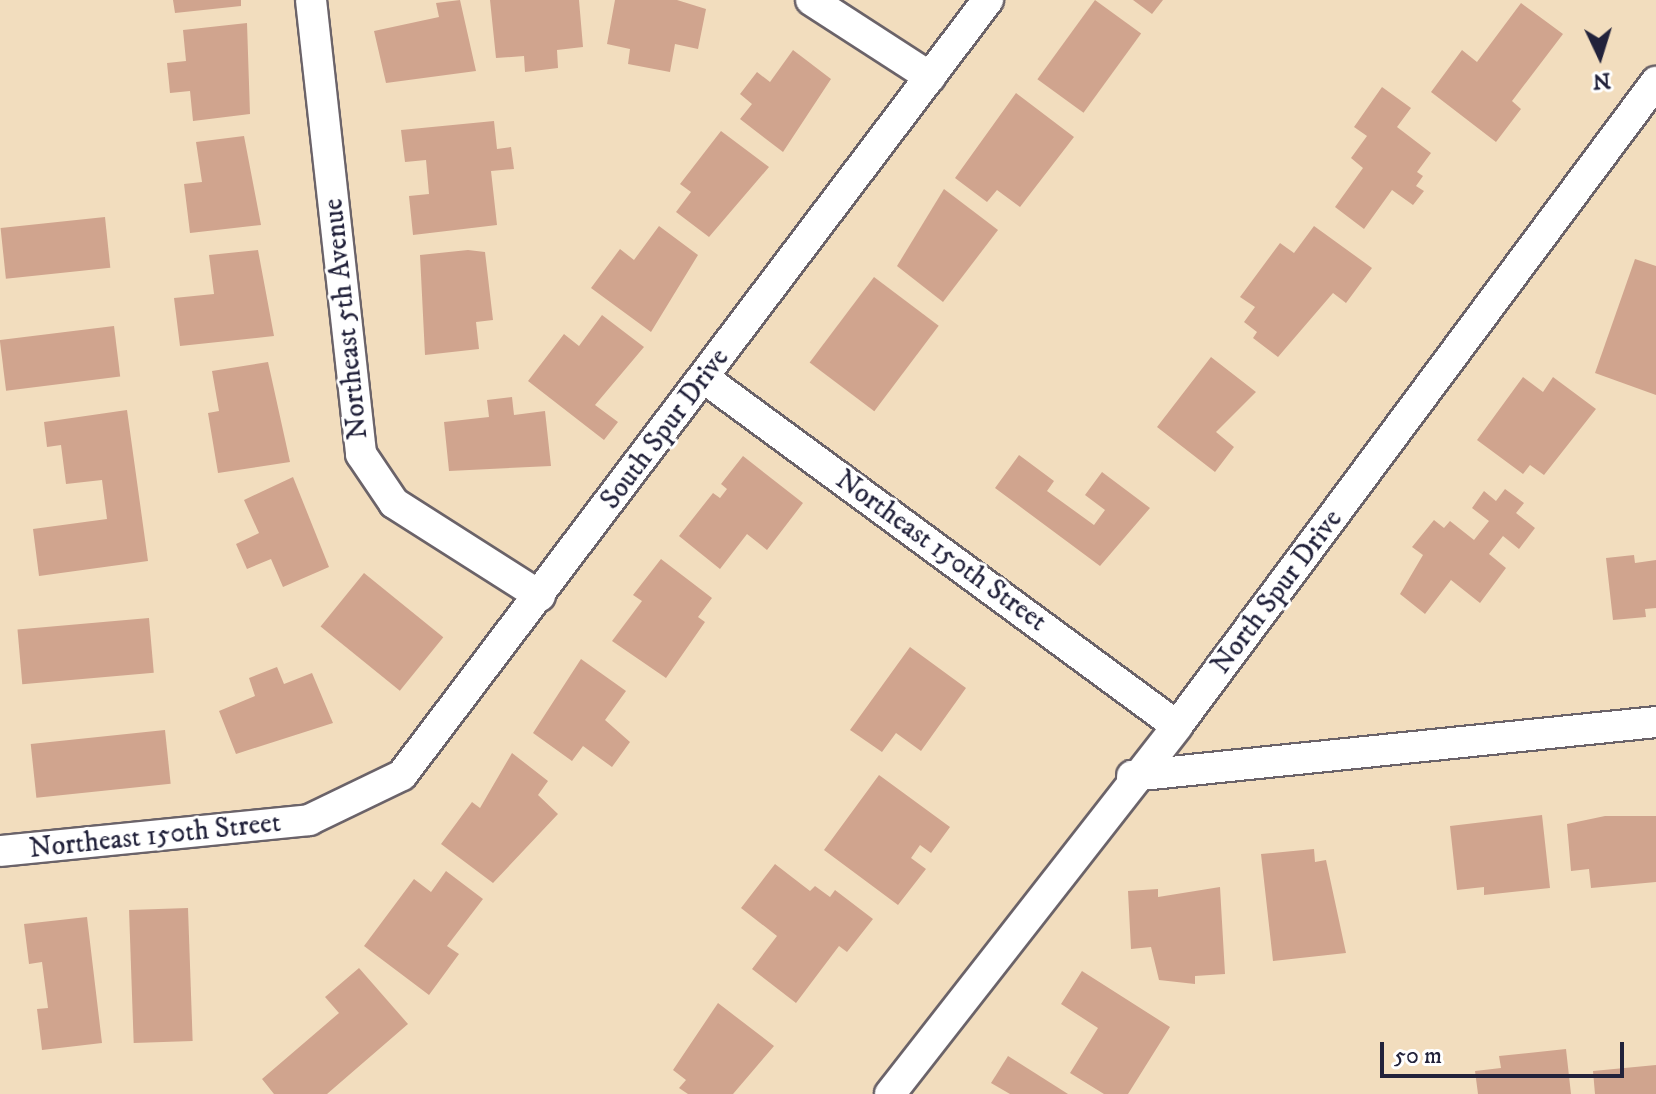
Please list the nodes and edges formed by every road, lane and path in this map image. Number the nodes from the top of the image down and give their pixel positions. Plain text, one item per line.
1 (311, 0) edge
2 (811, 0) edge
3 (988, 0) edge
4 (930, 77) junction
5 (1656, 82) edge
6 (704, 378) junction
7 (540, 596) junction
8 (1656, 722) edge
9 (1177, 726) junction
10 (1132, 776) junction
11 (309, 820) joint
12 (0, 851) edge
13 (890, 1094) edge

1 - 7 street, Northeast 5th Avenue
2 - 4 street
3 - 4 street, South Spur Drive
4 - 6 street, South Spur Drive
5 - 9 street, North Spur Drive
6 - 7 street, South Spur Drive
6 - 9 street, Northeast 150th Street
7 - 11 street, South Spur Drive
8 - 10 street
9 - 10 street, North Spur Drive
10 - 13 street, North Spur Drive
11 - 12 street, Northeast 150th Street

